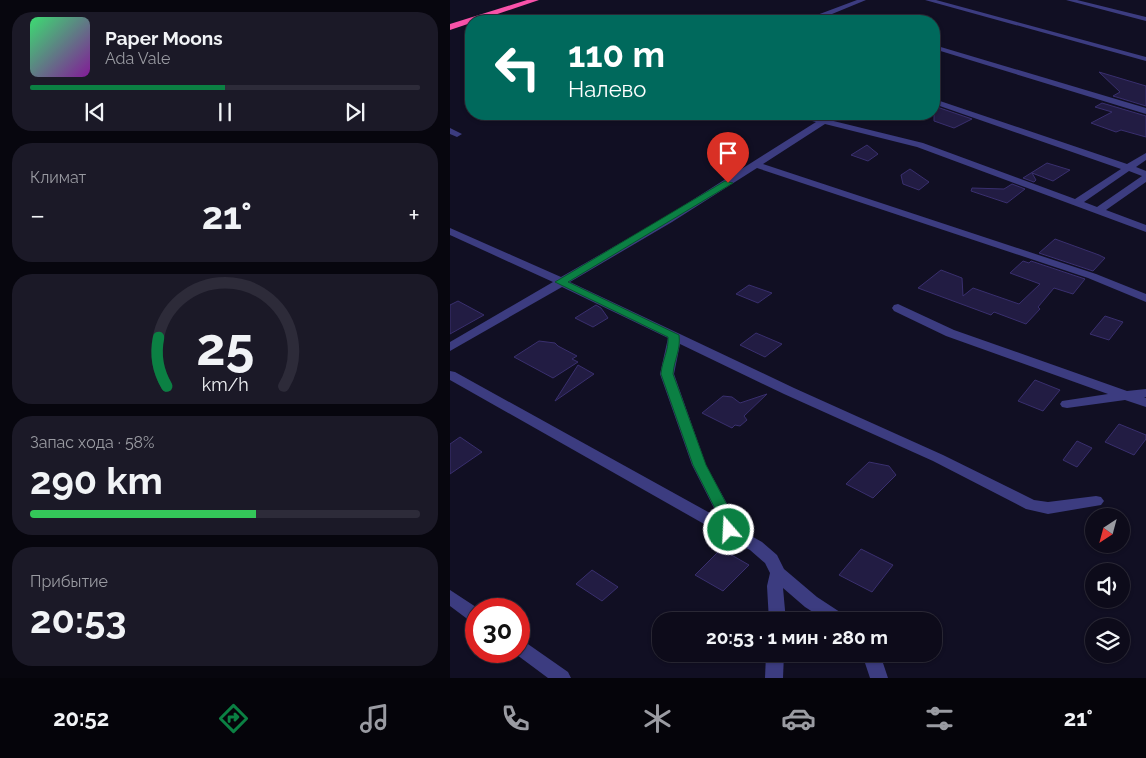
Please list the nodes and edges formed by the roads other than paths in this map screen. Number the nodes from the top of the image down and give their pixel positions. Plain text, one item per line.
1 (510, 0) edge
2 (535, 0) edge
3 (863, 0) edge
4 (928, 0) edge
5 (1069, 0) edge
6 (825, 14) junction
7 (488, 15) edge
8 (822, 15) edge
9 (829, 15) edge
10 (450, 19) edge
11 (1146, 19) edge
12 (465, 22) edge
13 (450, 27) edge
14 (940, 49) edge
15 (1146, 59) edge
16 (940, 103) edge
17 (1146, 111) edge
18 (820, 120) edge
19 (824, 121) junction
20 (1146, 156) edge
21 (758, 165) junction
22 (1129, 168) junction
23 (1146, 174) edge
24 (1146, 178) edge
25 (1076, 203) junction
26 (1098, 211) junction
27 (1146, 229) edge
28 (450, 231) edge
29 (560, 282) junction
30 (1146, 298) edge
31 (898, 308) dead end
32 (674, 335) junction
33 (450, 347) edge
34 (450, 375) edge
35 (1146, 393) edge
36 (1125, 394) junction
37 (1146, 403) edge
38 (1067, 404) dead end
39 (1096, 501) dead end
40 (729, 530) junction
41 (778, 573) junction
42 (450, 597) edge
43 (465, 608) edge
44 (776, 612) edge
45 (826, 612) edge
46 (530, 654) edge
47 (775, 662) edge
48 (874, 662) edge
49 (562, 678) edge
50 (774, 678) edge
51 (879, 678) edge

1 - 10 highway
2 - 7 highway
3 - 6 street
4 - 15 street
5 - 11 street
6 - 8 street
6 - 9 street
12 - 13 highway
14 - 17 street
16 - 22 street
18 - 19 street
19 - 21 street
19 - 25 street
20 - 22 street
21 - 29 street
21 - 30 street
22 - 23 street
22 - 25 street
24 - 26 street
25 - 26 street
26 - 27 street
28 - 29 street
29 - 32 street
29 - 33 street
31 - 36 street
32 - 39 street
32 - 40 street
34 - 40 street
35 - 36 street
36 - 37 street
36 - 38 street
40 - 41 street
41 - 44 street
41 - 45 street
42 - 43 street
46 - 49 street
47 - 50 street
48 - 51 street

